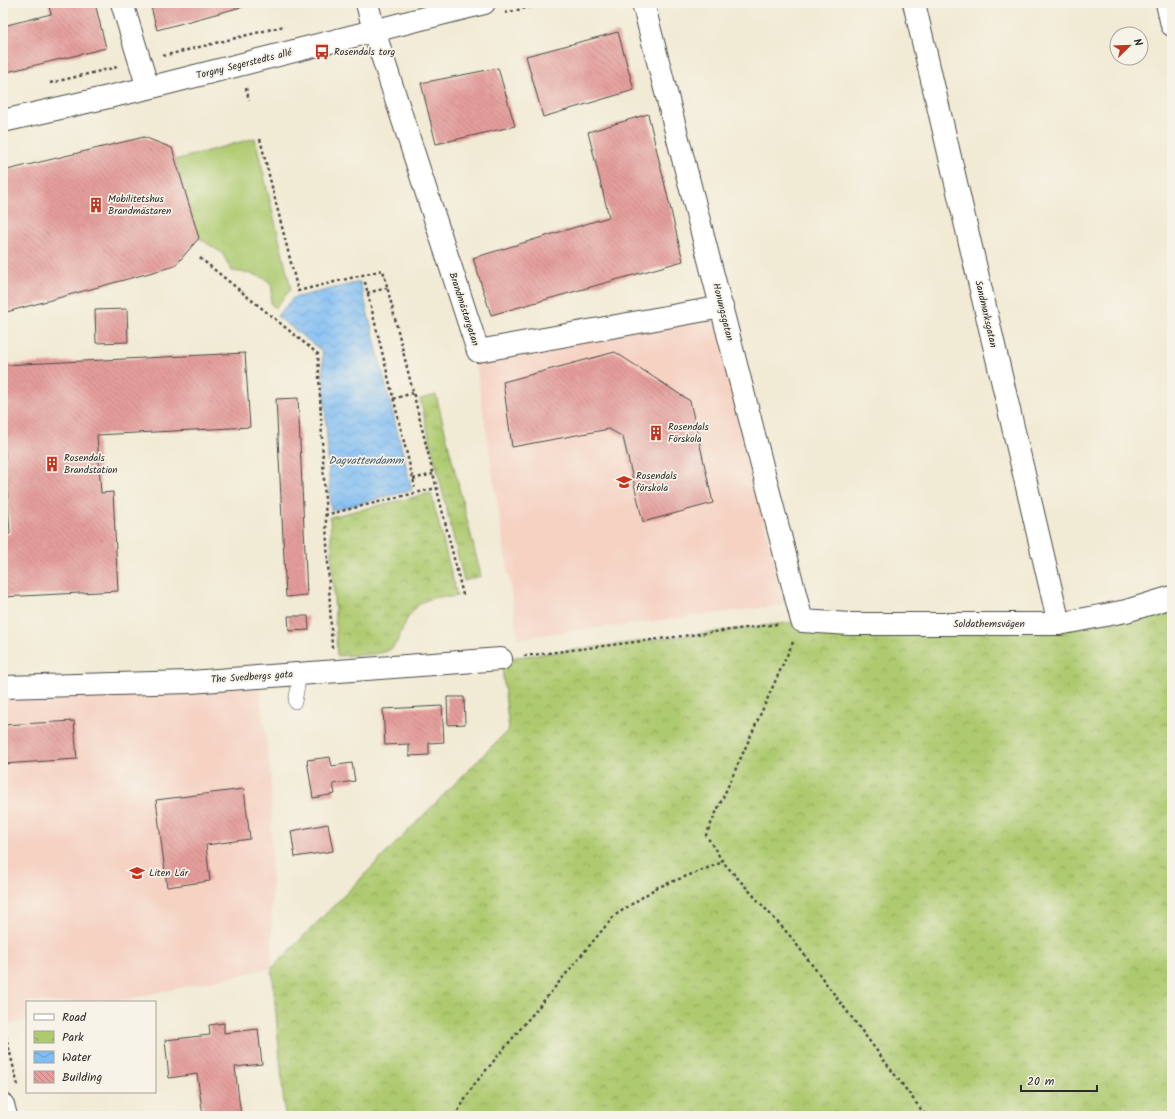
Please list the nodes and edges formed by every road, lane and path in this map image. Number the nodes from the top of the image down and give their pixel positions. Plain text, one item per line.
1 (122, 3) edge
2 (367, 3) edge
3 (484, 3) edge
4 (643, 3) edge
5 (914, 3) edge
6 (1167, 3) edge
7 (1172, 25) edge
8 (286, 26) dead end
9 (374, 31) junction
10 (140, 61) junction
11 (49, 84) dead end
12 (148, 88) junction
13 (3, 121) edge
14 (260, 139) dead end
15 (200, 258) dead end
16 (365, 282) dead end
17 (387, 288) junction
18 (367, 293) junction
19 (722, 307) junction
20 (413, 393) junction
21 (393, 399) junction
22 (433, 474) junction
23 (413, 479) junction
24 (415, 487) dead end
25 (436, 488) junction
26 (326, 515) junction
27 (463, 595) dead end
28 (1172, 597) edge
29 (802, 622) junction
30 (1059, 624) junction
31 (332, 656) dead end
32 (501, 659) joint
33 (300, 674) junction
34 (3, 687) edge
35 (295, 702) dead end
36 (723, 862) junction
37 (3, 1024) edge
38 (12, 1099) edge
39 (6, 1116) edge
40 (455, 1116) edge
41 (926, 1116) edge

1 - 10 street
2 - 9 street
3 - 9 street, Torgny Segerstedts allé
4 - 19 street, Honungsgatan
5 - 30 street, Sandmarksgatan
6 - 7 street
8 - 10 path
9 - 12 street, Torgny Segerstedts allé
9 - 19 street, Brandmästargatan
10 - 11 path
10 - 12 street
12 - 13 street, Torgny Segerstedts allé
14 - 17 path
15 - 26 path
16 - 18 path
17 - 18 path
17 - 20 path
18 - 21 path
19 - 29 street, Honungsgatan
20 - 21 path
20 - 22 path
21 - 23 path
22 - 23 path
22 - 25 path
23 - 24 path
25 - 26 path
25 - 27 path
26 - 31 path
28 - 30 street, Soldathemsvägen
29 - 30 street, Soldathemsvägen
29 - 32 path
29 - 36 path
32 - 33 street, The Svedbergs gata
33 - 34 street, The Svedbergs gata
33 - 35 lane
36 - 40 path
36 - 41 path
37 - 38 path
38 - 39 street

